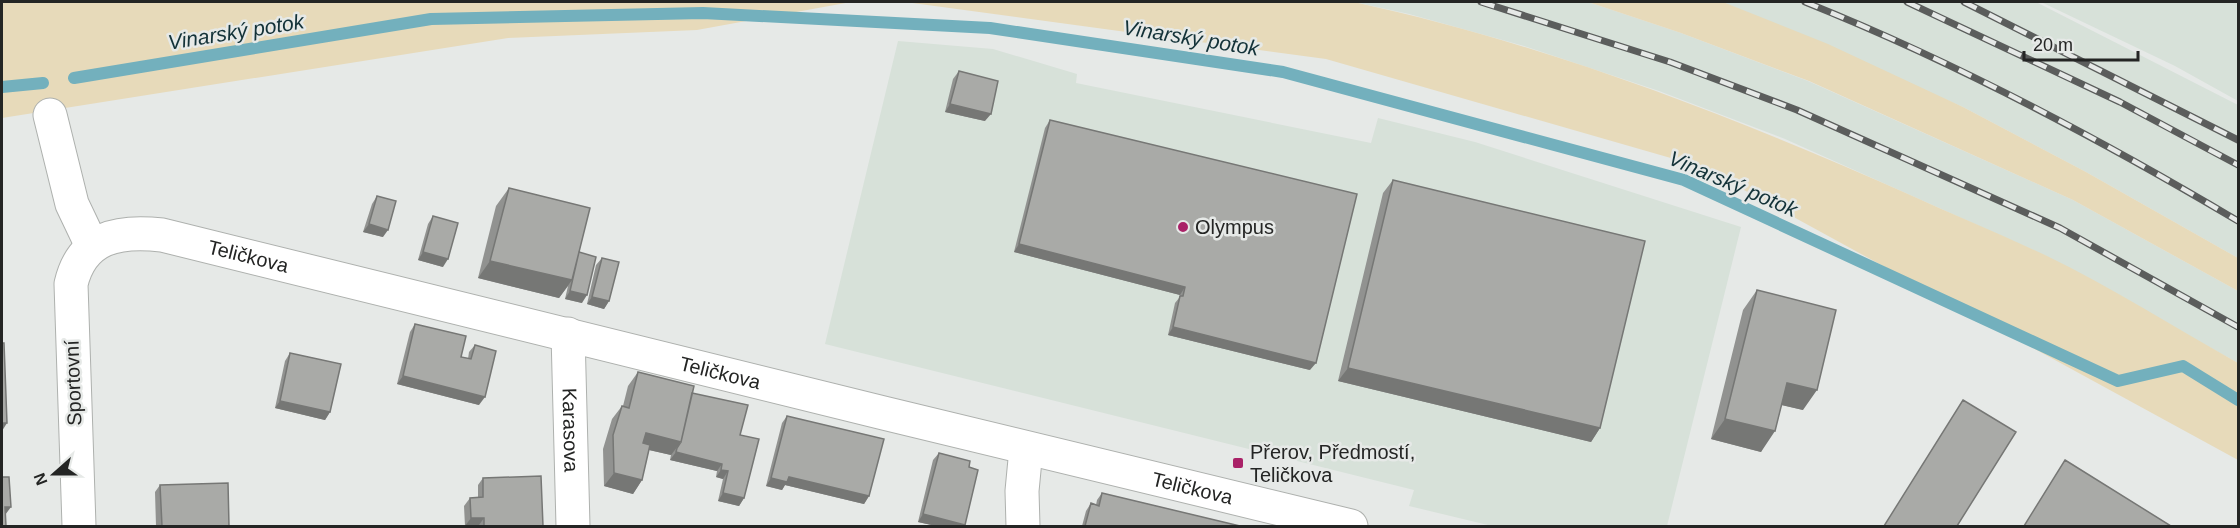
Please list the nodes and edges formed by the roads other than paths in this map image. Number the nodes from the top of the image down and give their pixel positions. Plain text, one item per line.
1 (50, 115) dead end
2 (92, 246) junction
3 (568, 334) junction
4 (1026, 449) junction
5 (79, 526) edge
6 (573, 526) edge
7 (1023, 526) edge
8 (1351, 526) edge

1 - 2 street
2 - 3 street, Teličkova
2 - 5 street, Sportovní
3 - 4 street, Teličkova
3 - 6 street, Karasova
4 - 7 street
4 - 8 street, Teličkova

